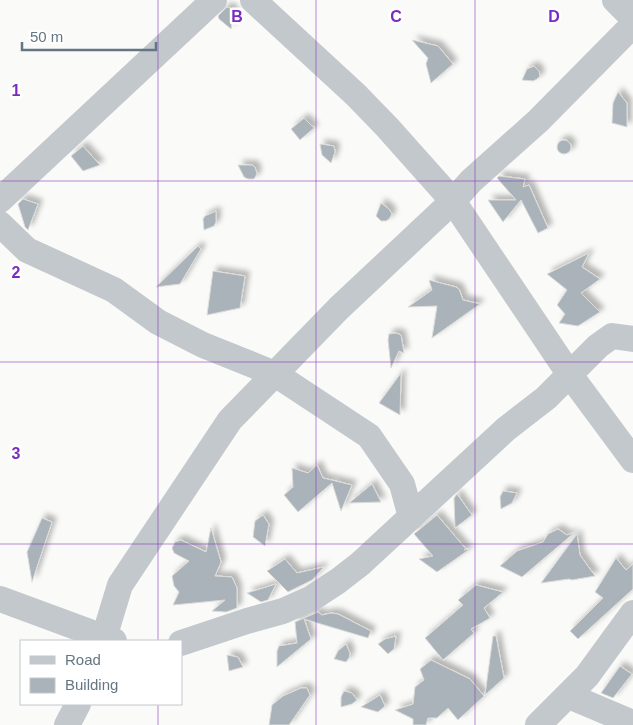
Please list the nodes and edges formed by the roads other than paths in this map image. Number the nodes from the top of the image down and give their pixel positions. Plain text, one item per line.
1 (214, 0) edge
2 (253, 0) edge
3 (615, 0) edge
4 (633, 18) edge
5 (633, 25) edge
6 (0, 200) edge
7 (453, 201) junction
8 (0, 224) edge
9 (633, 339) edge
10 (275, 374) junction
11 (570, 375) junction
12 (633, 460) edge
13 (411, 517) junction
14 (0, 599) edge
15 (633, 613) edge
16 (107, 640) edge
17 (182, 643) edge
18 (569, 696) junction
19 (77, 705) edge
20 (633, 722) edge
21 (67, 725) edge
22 (538, 725) edge

1 - 6 street
2 - 7 street
3 - 4 street
5 - 7 street
7 - 10 street
7 - 11 street
8 - 10 street
9 - 11 street
10 - 13 street
10 - 16 street
11 - 12 street
11 - 13 street
13 - 17 street
14 - 16 street
15 - 18 street
18 - 20 street
18 - 22 street
19 - 21 street

